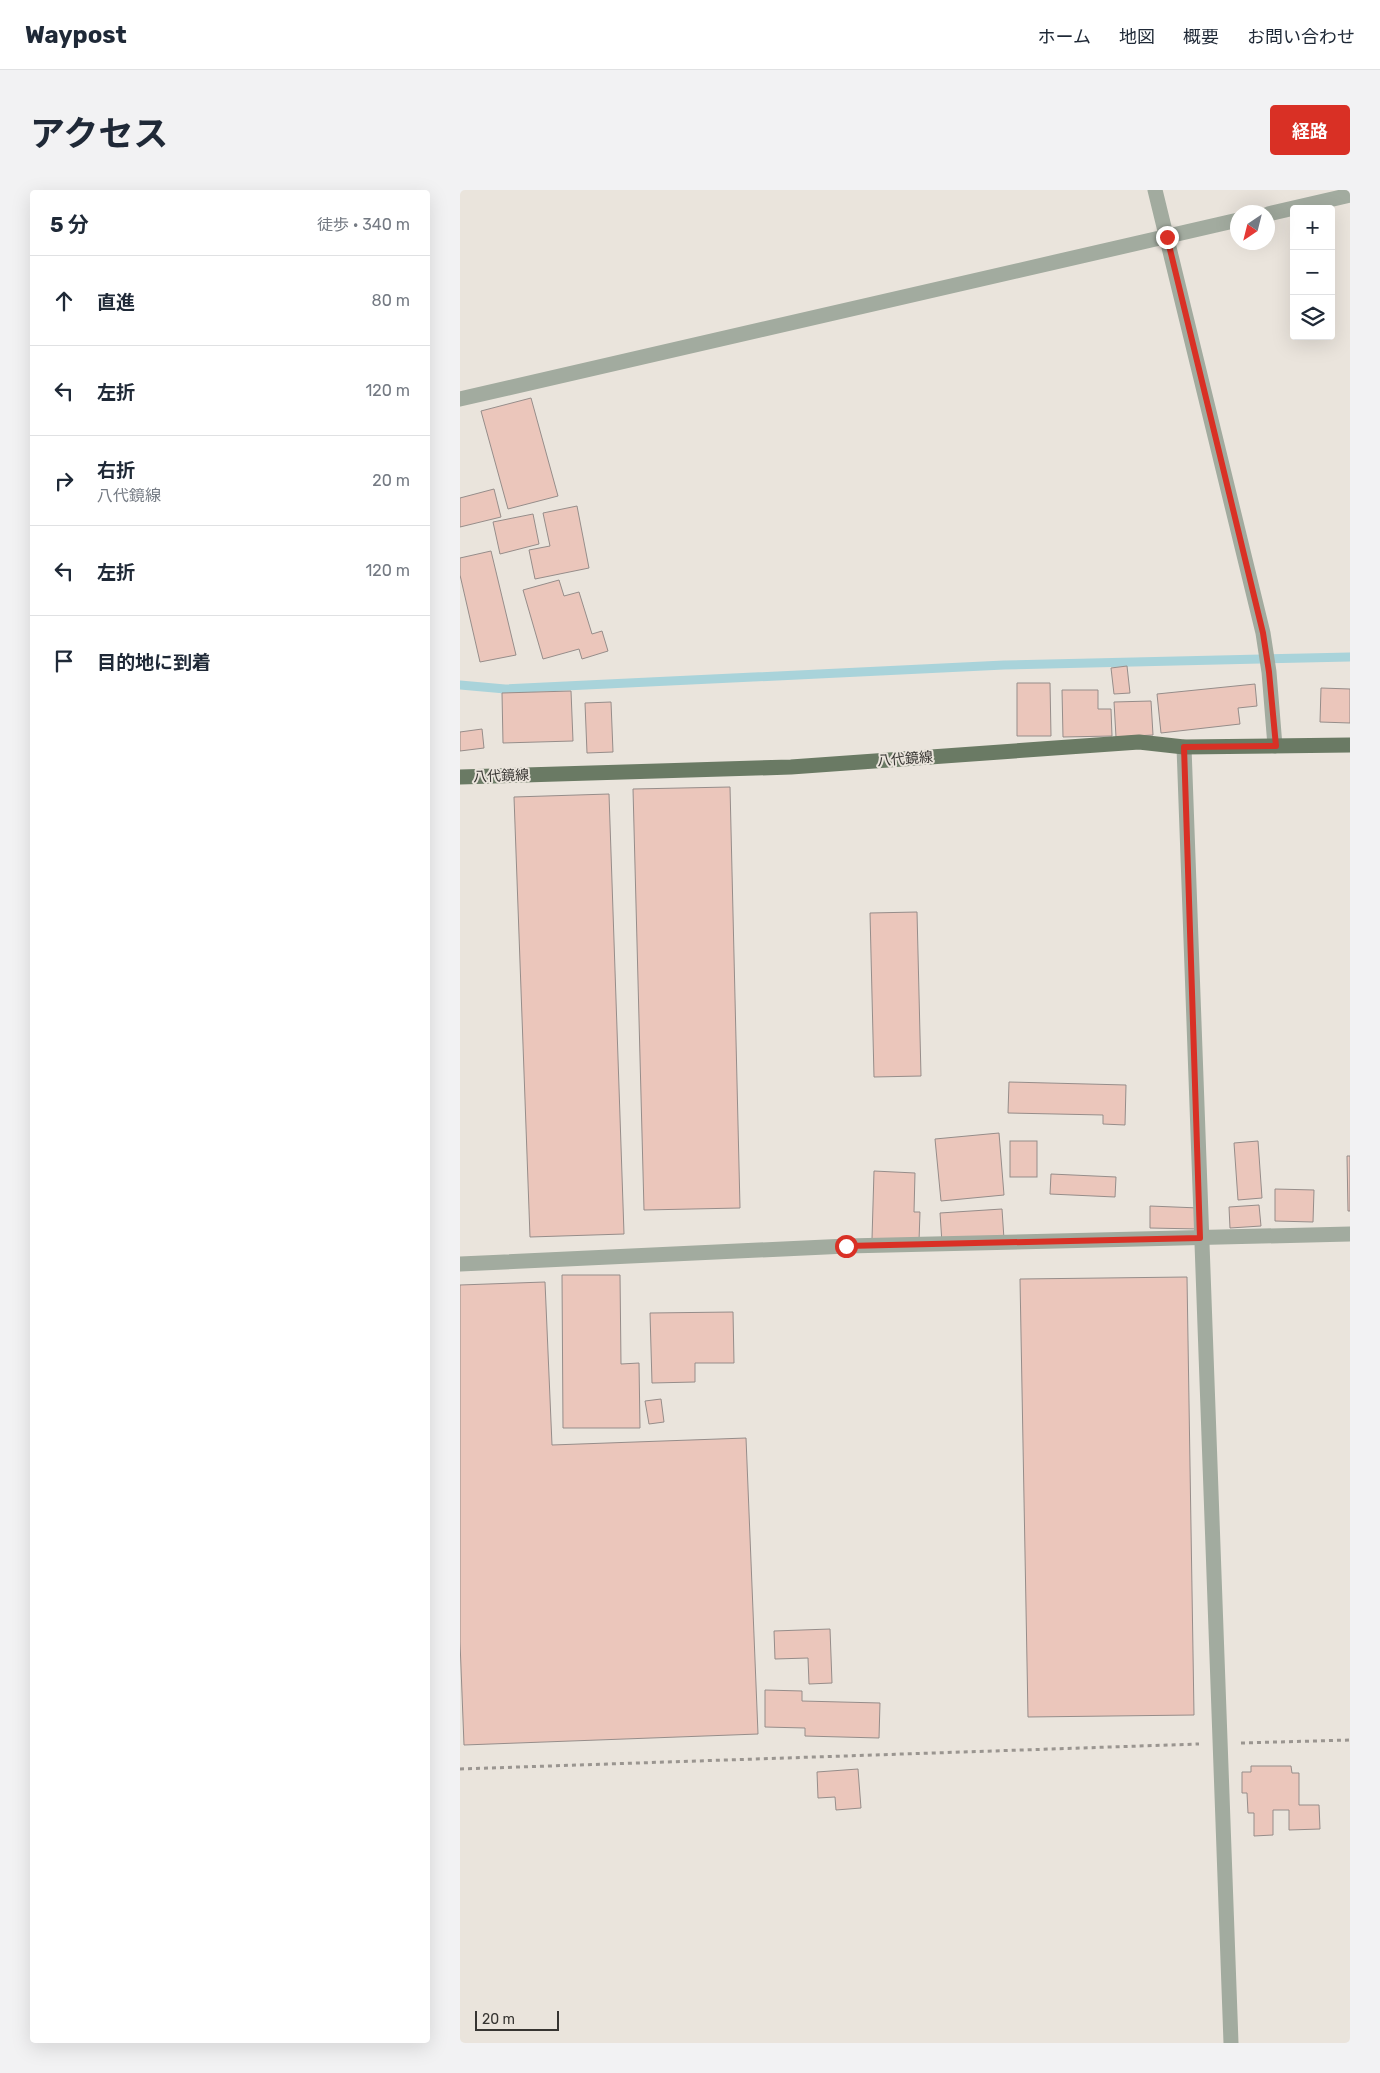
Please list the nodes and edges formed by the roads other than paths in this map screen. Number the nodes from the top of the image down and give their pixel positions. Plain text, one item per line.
1 (1155, 190) edge
2 (1350, 195) edge
3 (1275, 212) edge
4 (1230, 222) edge
5 (1167, 237) junction
6 (460, 399) edge
7 (1350, 744) edge
8 (1276, 746) junction
9 (1184, 747) junction
10 (460, 778) edge
11 (1350, 1234) edge
12 (1200, 1238) junction
13 (460, 1264) edge
14 (1231, 2043) edge

1 - 5 street
2 - 3 street
4 - 5 street
5 - 6 street
5 - 8 street
7 - 8 main road, 八代鏡線
8 - 9 main road, 八代鏡線
9 - 10 main road, 八代鏡線
9 - 12 street
11 - 12 street
12 - 13 street
12 - 14 street

